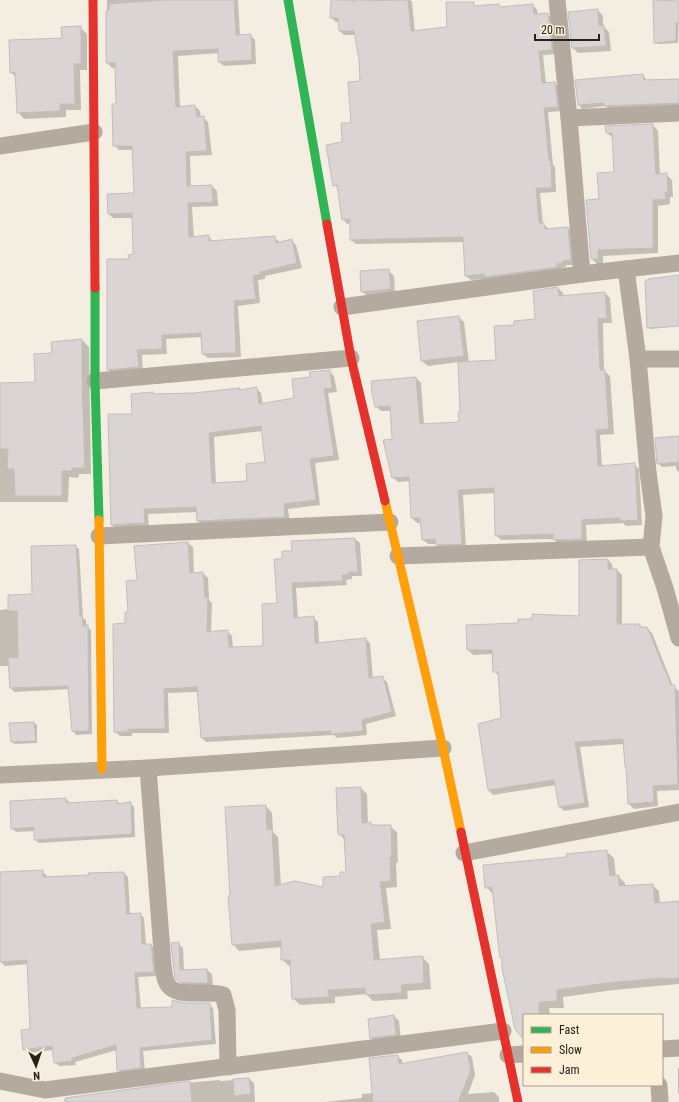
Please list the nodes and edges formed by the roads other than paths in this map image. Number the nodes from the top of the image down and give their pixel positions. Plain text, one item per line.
1 (93, 0) edge
2 (288, 0) edge
3 (557, 0) edge
4 (679, 114) edge
5 (569, 118) junction
6 (94, 132) junction
7 (0, 146) edge
8 (679, 263) edge
9 (626, 269) junction
10 (582, 274) junction
11 (342, 307) junction
12 (351, 358) junction
13 (638, 359) junction
14 (679, 359) edge
15 (95, 381) junction
16 (390, 522) junction
17 (99, 536) junction
18 (651, 547) junction
19 (398, 556) junction
20 (672, 588) edge
21 (679, 638) edge
22 (443, 748) junction
23 (148, 768) junction
24 (102, 769) junction
25 (0, 775) edge
26 (679, 812) edge
27 (464, 853) junction
28 (503, 1031) junction
29 (679, 1048) edge
30 (663, 1049) edge
31 (516, 1054) edge
32 (228, 1067) junction
33 (0, 1081) edge
34 (659, 1086) edge
35 (46, 1096) edge
36 (518, 1102) edge
37 (660, 1102) edge

1 - 6 street
2 - 11 street
3 - 5 street
4 - 5 street
5 - 10 street
6 - 7 street
6 - 15 street
8 - 9 street
9 - 10 street
9 - 13 street
10 - 11 street
11 - 12 street
12 - 15 street
12 - 16 street
13 - 14 street
13 - 18 street
15 - 17 street
16 - 17 street
16 - 19 street
17 - 24 street
18 - 19 street
18 - 20 street
19 - 22 street
20 - 21 street
22 - 23 street
22 - 27 street
23 - 24 street
23 - 32 street
24 - 25 street
26 - 27 street
27 - 28 street
28 - 31 street
28 - 32 street
29 - 30 street
31 - 36 street
32 - 35 street
33 - 35 street
34 - 37 street

